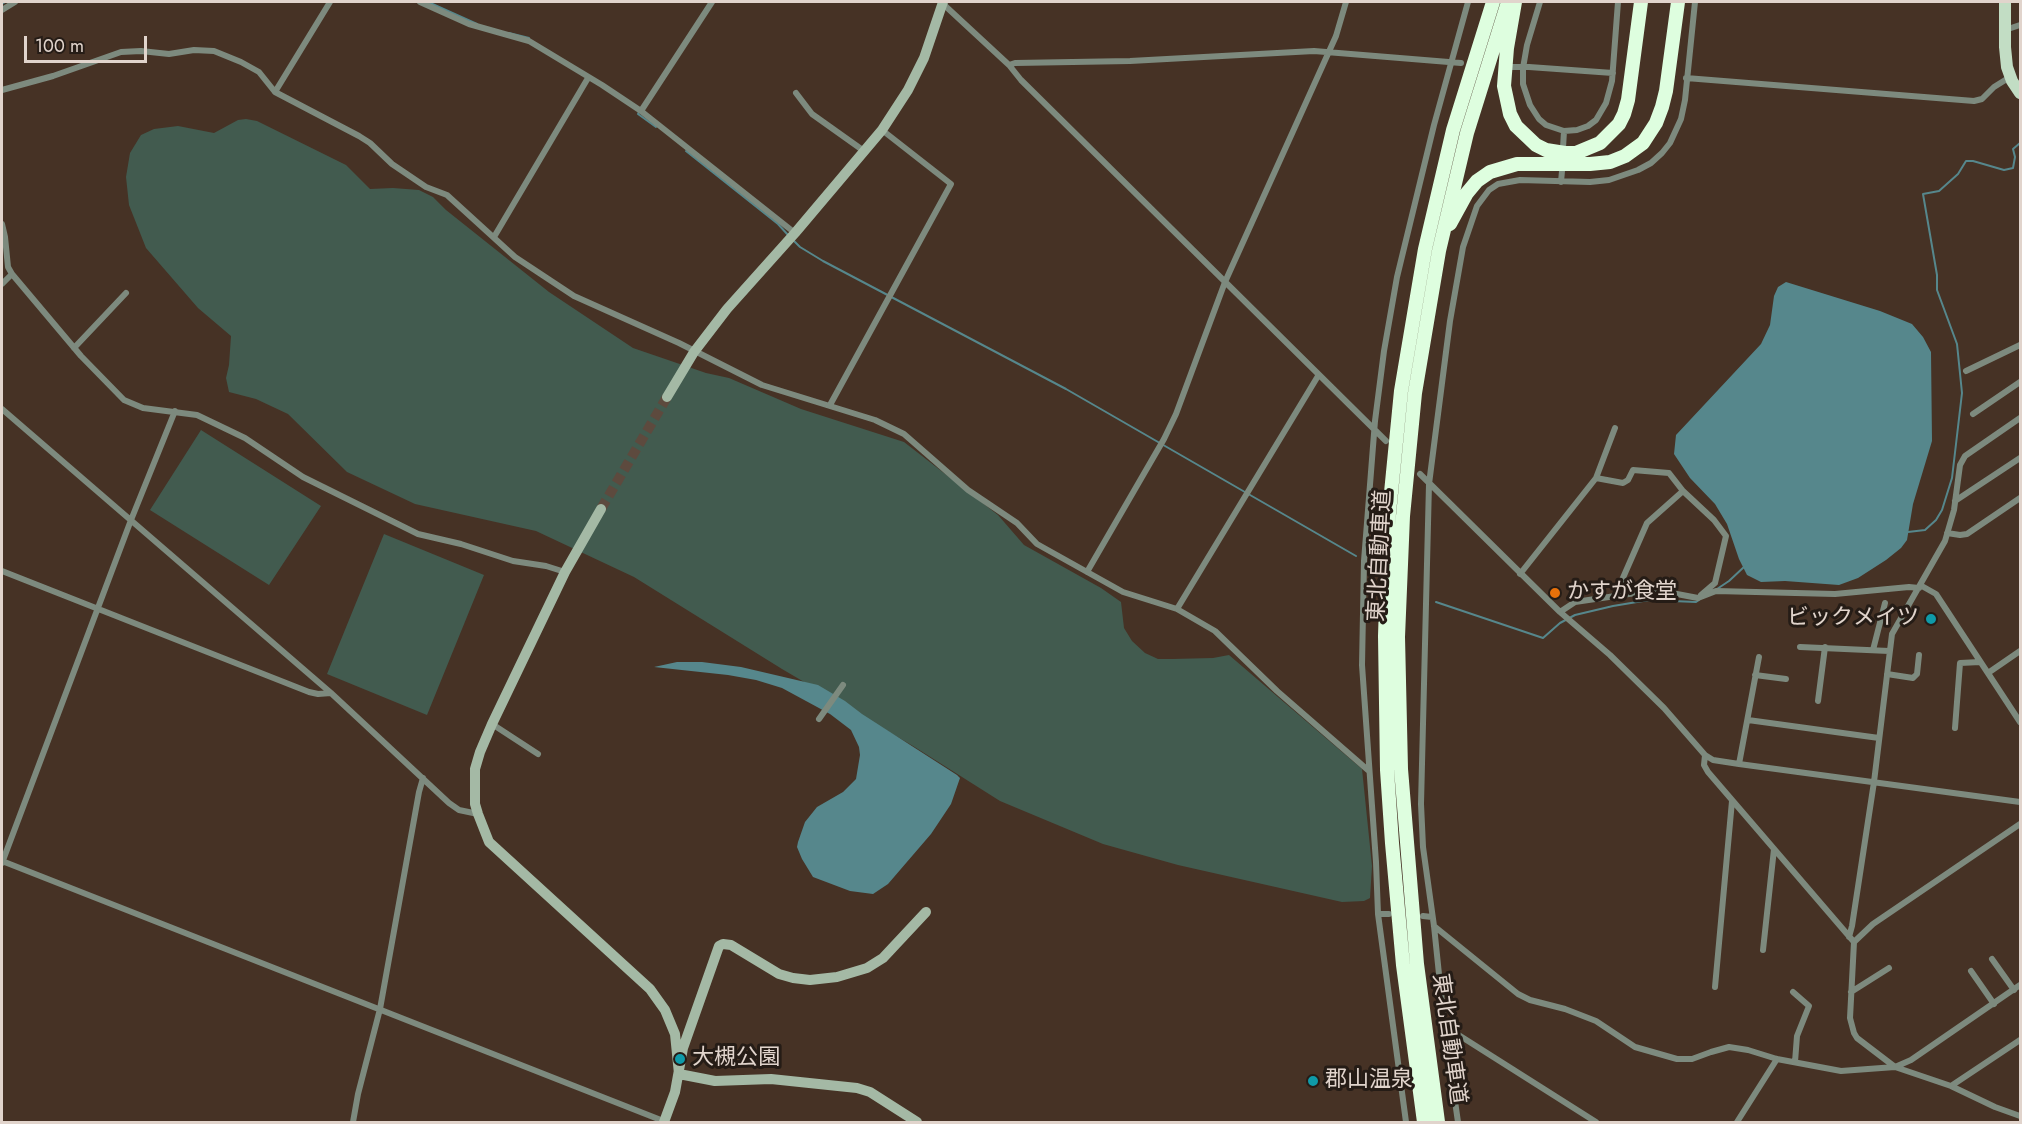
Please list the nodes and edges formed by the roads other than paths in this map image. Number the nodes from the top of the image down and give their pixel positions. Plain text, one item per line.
1 (15, 2) edge
2 (330, 2) edge
3 (420, 2) edge
4 (712, 2) edge
5 (942, 2) edge
6 (1346, 2) edge
7 (1468, 2) edge
8 (1493, 2) edge
9 (1508, 2) edge
10 (1515, 2) edge
11 (1540, 2) edge
12 (1618, 2) edge
13 (1641, 2) edge
14 (1678, 2) edge
15 (1695, 2) edge
16 (2005, 2) edge
17 (2, 10) edge
18 (2020, 25) edge
19 (2005, 30) junction
20 (1328, 52) junction
21 (1450, 63) junction
22 (1461, 63) dead end
23 (1009, 65) junction
24 (1510, 67) dead end
25 (1523, 68) junction
26 (1612, 73) junction
27 (2011, 77) junction
28 (588, 78) junction
29 (1686, 78) junction
30 (2, 90) edge
31 (275, 92) junction
32 (796, 93) dead end
33 (2020, 93) edge
34 (641, 111) junction
35 (882, 130) junction
36 (1564, 131) junction
37 (1563, 148) dead end
38 (864, 151) junction
39 (1562, 171) dead end
40 (1562, 182) junction
41 (2, 224) edge
42 (795, 232) junction
43 (494, 237) junction
44 (1439, 251) junction
45 (12, 274) junction
46 (1225, 282) junction
47 (2, 284) edge
48 (126, 293) dead end
49 (2020, 345) edge
50 (74, 348) junction
51 (694, 352) junction
52 (1966, 371) dead end
53 (1318, 376) junction
54 (2020, 382) edge
55 (667, 397) tunnel mouth
56 (831, 405) junction
57 (2, 409) edge
58 (175, 411) junction
59 (1973, 414) dead end
60 (2020, 418) edge
61 (1374, 429) junction
62 (1615, 429) dead end
63 (1386, 441) dead end
64 (2020, 458) edge
65 (1420, 474) dead end
66 (1596, 478) junction
67 (1429, 484) junction
68 (1683, 491) junction
69 (2020, 498) edge
70 (1955, 501) junction
71 (601, 509) tunnel mouth
72 (131, 520) junction
73 (1947, 533) junction
74 (2, 571) edge
75 (565, 572) junction
76 (1087, 572) junction
77 (1520, 573) junction
78 (1920, 587) junction
79 (1615, 596) junction
80 (1698, 598) junction
81 (1885, 603) dead end
82 (1177, 609) junction
83 (98, 610) junction
84 (1560, 612) junction
85 (1800, 647) dead end
86 (1825, 647) junction
87 (1873, 650) junction
88 (1889, 651) junction
89 (2020, 651) edge
90 (1918, 655) dead end
91 (1759, 657) dead end
92 (1980, 662) junction
93 (1988, 673) junction
94 (1887, 674) junction
95 (1755, 675) junction
96 (1786, 679) dead end
97 (843, 685) dead end
98 (330, 693) junction
99 (1818, 701) dead end
100 (819, 719) dead end
101 (1748, 720) junction
102 (2020, 722) edge
103 (492, 724) junction
104 (1955, 728) dead end
105 (1879, 738) junction
106 (538, 754) dead end
107 (1705, 755) junction
108 (1739, 764) junction
109 (1369, 771) junction
110 (423, 778) junction
111 (1874, 782) junction
112 (1732, 801) junction
113 (2020, 802) edge
114 (478, 814) junction
115 (2020, 824) edge
116 (1774, 849) junction
117 (2, 862) edge
118 (926, 912) dead end
119 (1378, 914) junction
120 (1389, 914) dead end
121 (1423, 916) dead end
122 (1432, 917) junction
123 (1434, 926) junction
124 (1852, 939) junction
125 (1763, 950) dead end
126 (1992, 959) dead end
127 (1889, 968) dead end
128 (1971, 971) dead end
129 (2020, 985) edge
130 (1715, 987) dead end
131 (2013, 990) junction
132 (1793, 992) dead end
133 (1851, 992) junction
134 (1994, 1004) junction
135 (380, 1009) junction
136 (1445, 1032) junction
137 (2020, 1040) edge
138 (1777, 1059) junction
139 (1795, 1062) junction
140 (1895, 1067) junction
141 (679, 1074) junction
142 (1951, 1086) junction
143 (2020, 1116) edge
144 (353, 1122) edge
145 (665, 1122) edge
146 (917, 1122) edge
147 (1406, 1122) edge
148 (1424, 1122) edge
149 (1438, 1122) edge
150 (1458, 1122) edge
151 (1596, 1122) edge
152 (1737, 1122) edge

1 - 17 street
2 - 31 street
3 - 28 street
4 - 34 street
5 - 23 street
5 - 35 street
6 - 20 street
7 - 21 street
8 - 148 highway, 東北自動車道
9 - 44 highway, 東北自動車道
10 - 13 highway
11 - 25 street
12 - 26 street
14 - 44 highway
15 - 29 street
16 - 19 main road
18 - 19 street
19 - 27 main road
20 - 21 street
20 - 23 street
20 - 46 street
21 - 22 street
21 - 61 street
23 - 46 street
24 - 25 street
25 - 26 street
25 - 36 street
26 - 36 street
27 - 29 street
27 - 33 main road
28 - 34 street
28 - 43 street
29 - 40 street
30 - 31 street
31 - 43 street
32 - 38 street
34 - 42 street
35 - 38 street
35 - 56 street
36 - 37 street
38 - 42 street
39 - 40 street
40 - 67 street
41 - 45 street
42 - 51 street
43 - 51 street
44 - 149 highway, 東北自動車道
45 - 47 street
45 - 50 street
46 - 53 street
46 - 76 street
48 - 50 street
49 - 52 street
50 - 58 street
51 - 55 street
51 - 56 street
53 - 61 street
53 - 82 street
54 - 59 street
56 - 76 street
57 - 72 street
58 - 72 street
58 - 75 street
60 - 70 street
61 - 63 street
61 - 109 street
62 - 66 street
64 - 70 street
65 - 67 street
66 - 68 street
66 - 77 street
67 - 77 street
67 - 122 street
68 - 79 street
68 - 80 street
69 - 73 street
70 - 73 street
71 - 75 street
72 - 83 street
72 - 98 street
73 - 78 street
74 - 83 street
75 - 103 street
76 - 82 street
77 - 84 street
78 - 80 street
78 - 88 street
78 - 92 street
79 - 80 street
79 - 84 street
81 - 87 street
82 - 109 street
83 - 98 street
83 - 117 street
84 - 107 street
85 - 86 street
86 - 87 street
86 - 99 street
87 - 88 street
88 - 94 street
89 - 93 street
90 - 94 street
91 - 95 street
92 - 93 street
92 - 104 street
93 - 102 street
94 - 105 street
95 - 96 street
95 - 101 street
97 - 100 street
98 - 110 street
101 - 105 street
101 - 108 street
103 - 106 street
103 - 114 street
105 - 111 street
107 - 108 street
107 - 112 street
108 - 111 street
109 - 119 street
110 - 114 street
110 - 135 street
111 - 113 street
111 - 124 street
112 - 116 street
112 - 130 street
114 - 141 street
115 - 124 street
116 - 124 street
116 - 125 street
117 - 135 street
118 - 141 street
119 - 120 street
119 - 147 street
121 - 122 street
122 - 123 street
123 - 136 street
123 - 138 street
124 - 133 street
126 - 131 street
127 - 133 street
128 - 134 street
129 - 131 street
131 - 134 street
132 - 139 street
133 - 140 street
134 - 140 street
135 - 144 street
135 - 145 street
136 - 150 street
136 - 151 street
137 - 142 street
138 - 139 street
138 - 152 street
139 - 140 street
140 - 142 street
141 - 145 street
141 - 146 street
142 - 143 street

